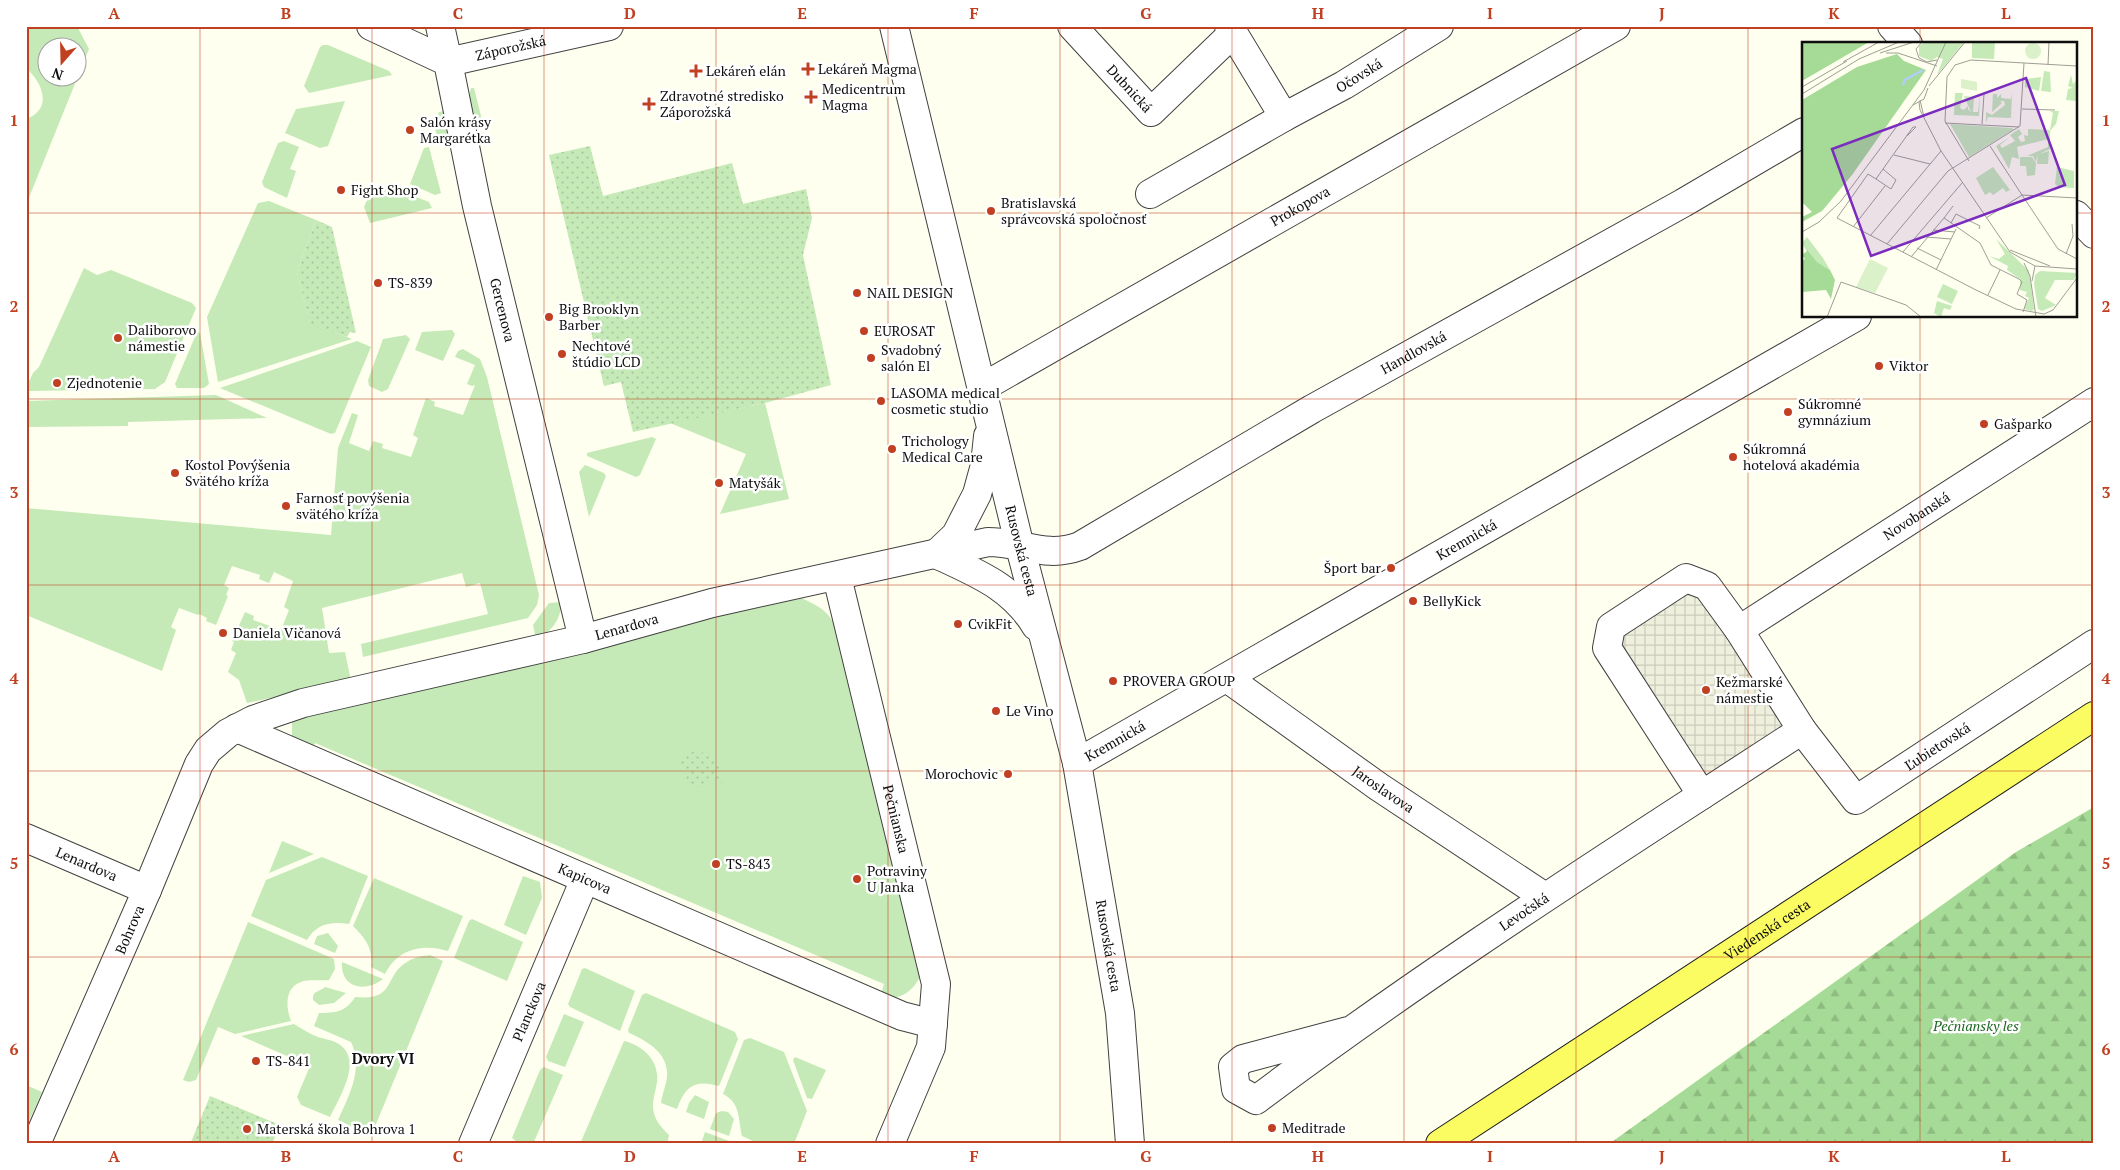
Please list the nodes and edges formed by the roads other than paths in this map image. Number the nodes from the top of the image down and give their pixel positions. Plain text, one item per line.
1 (371, 26) edge
2 (440, 26) edge
3 (609, 26) edge
4 (894, 26) edge
5 (1072, 26) edge
6 (1616, 26) edge
7 (1892, 26) edge
8 (1432, 27) edge
9 (1230, 30) edge
10 (1906, 42) edge
11 (448, 62) junction
12 (1284, 117) junction
13 (1802, 133) edge
14 (1150, 194) dead end
15 (2078, 217) edge
16 (2094, 234) edge
17 (1854, 318) edge
18 (983, 387) junction
19 (2094, 402) edge
20 (990, 421) junction
21 (1020, 546) junction
22 (936, 554) junction
23 (838, 577) junction
24 (1739, 630) junction
25 (583, 639) junction
26 (2094, 644) edge
27 (1047, 646) junction
28 (1226, 678) junction
29 (2094, 716) edge
30 (237, 728) junction
31 (1802, 730) junction
32 (1077, 763) junction
33 (1702, 794) junction
34 (26, 838) edge
35 (585, 879) junction
36 (147, 890) junction
37 (1545, 897) junction
38 (933, 1024) junction
39 (1348, 1031) dead end
40 (1125, 1079) junction
41 (36, 1144) edge
42 (473, 1144) edge
43 (890, 1144) edge
44 (1116, 1144) edge
45 (1130, 1144) edge
46 (1440, 1144) edge

1 - 11 street
2 - 11 street
3 - 11 street, Záporožská
4 - 18 street, Rusovská cesta
5 - 9 street, Dubnická
6 - 18 street, Prokopova
7 - 10 street
8 - 12 street, Očovská
9 - 12 street
11 - 25 street, Gercenova
12 - 14 street, Očovská
13 - 21 street, Handlovská
15 - 16 street
17 - 28 street, Kremnická
18 - 20 street, Rusovská cesta
19 - 24 street, Novobanská
20 - 21 street, Rusovská cesta
20 - 22 street
21 - 22 street, Lenardova
21 - 27 street, Rusovská cesta
22 - 23 street, Lenardova
22 - 27 street
23 - 25 street, Lenardova
23 - 38 street, Pečnianska
24 - 31 street
24 - 33 street
25 - 30 street, Lenardova
26 - 31 street, Ľubietovská
27 - 32 street, Rusovská cesta
28 - 32 street, Kremnická
28 - 37 street, Jaroslavova
29 - 46 main road, Viedenská cesta
30 - 35 street, Kapicova
30 - 36 street, Bohrova
31 - 33 street
32 - 40 street, Rusovská cesta
33 - 37 street, Levočská
34 - 36 street, Lenardova
35 - 38 street, Kapicova
35 - 42 street, Planckova
36 - 41 street, Bohrova
37 - 39 street, Levočská
38 - 43 street, Pečnianska
40 - 44 street, Rusovská cesta
40 - 45 street, Rusovská cesta

